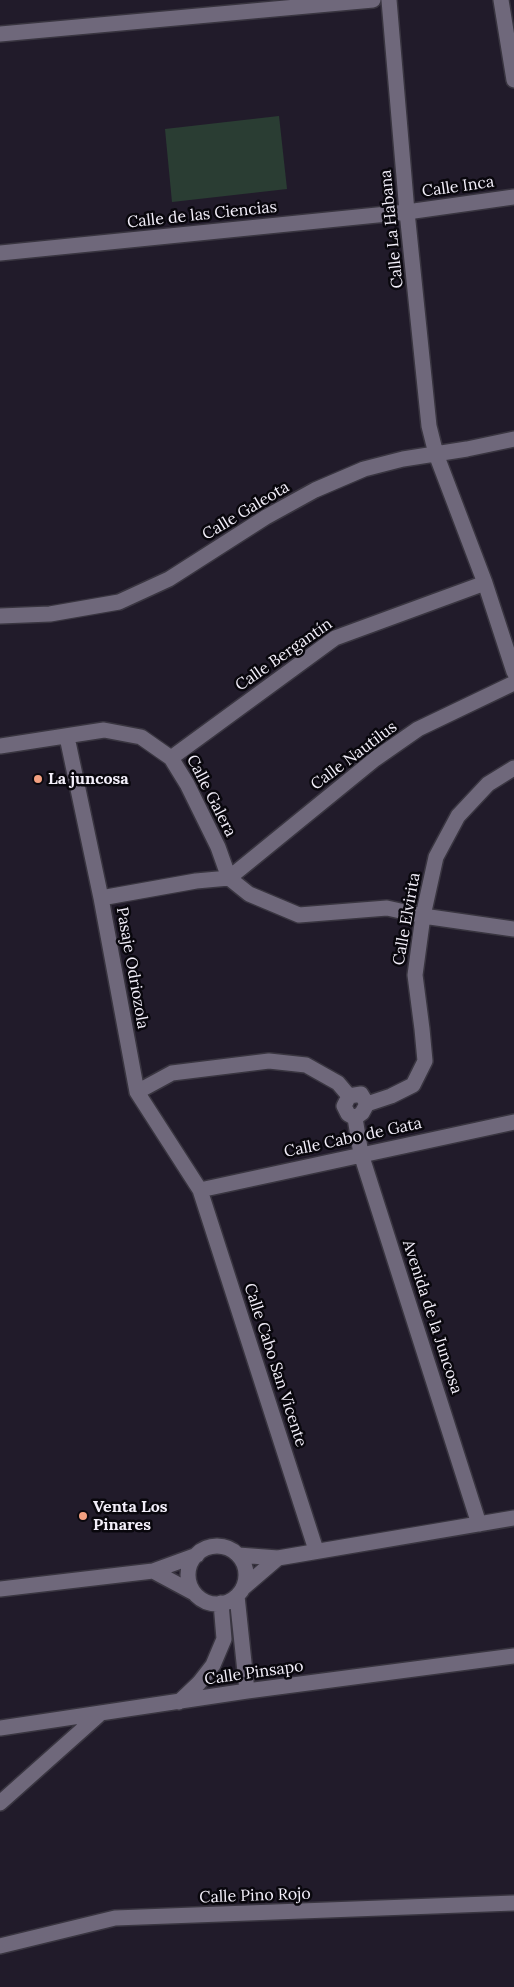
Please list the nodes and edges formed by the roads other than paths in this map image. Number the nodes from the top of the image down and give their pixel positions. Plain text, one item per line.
1 (373, 0) edge
2 (389, 0) edge
3 (501, 0) edge
4 (0, 34) edge
5 (514, 80) edge
6 (514, 197) edge
7 (407, 212) junction
8 (0, 253) edge
9 (514, 439) edge
10 (436, 454) junction
11 (485, 583) junction
12 (0, 616) edge
13 (514, 672) edge
14 (514, 683) edge
15 (66, 737) junction
16 (0, 746) edge
17 (172, 758) junction
18 (514, 768) edge
19 (229, 878) junction
20 (101, 898) junction
21 (423, 916) junction
22 (514, 929) edge
23 (137, 1092) junction
24 (349, 1096) junction
25 (368, 1104) junction
26 (355, 1118) junction
27 (514, 1122) edge
28 (361, 1154) junction
29 (200, 1190) junction
30 (514, 1518) edge
31 (479, 1524) junction
32 (316, 1550) junction
33 (196, 1555) junction
34 (238, 1556) junction
35 (278, 1558) junction
36 (153, 1571) junction
37 (0, 1590) edge
38 (240, 1592) junction
39 (194, 1593) junction
40 (221, 1604) junction
41 (514, 1656) edge
42 (247, 1691) junction
43 (179, 1702) junction
44 (101, 1713) junction
45 (0, 1728) edge
46 (0, 1803) edge
47 (514, 1903) edge
48 (0, 1946) edge

1 - 4 street
2 - 7 street, Calle La Habana
3 - 5 street
6 - 7 street, Calle Inca
7 - 8 street, Calle de las Ciencias
7 - 10 street, Calle La Habana
9 - 10 street, Calle Galeota
10 - 11 street, Calle La Habana
10 - 12 street, Calle Galeota
11 - 13 street, Calle La Habana
11 - 17 street, Calle Bergantín
14 - 19 street, Calle Nautilus
15 - 16 street, Calle Galera
15 - 17 street, Calle Galera
15 - 20 street, Pasaje Odriozola
17 - 19 street, Calle Galera
18 - 21 street, Calle Elvirita
19 - 20 street
19 - 21 street
20 - 23 street, Pasaje Odriozola
21 - 22 street
21 - 25 street, Calle Elvirita
23 - 24 street
23 - 29 street, Pasaje Odriozola
24 - 25 street
24 - 26 street
25 - 26 street
26 - 28 street, Avenida de la Juncosa
27 - 28 street, Calle Cabo de Gata
28 - 29 street, Calle Cabo de Gata
28 - 31 street, Avenida de la Juncosa
29 - 32 street, Calle Cabo San Vicente
30 - 31 street
31 - 32 street
32 - 35 street
33 - 34 street
33 - 36 street
33 - 39 street
34 - 35 street
34 - 38 street
35 - 38 street
36 - 37 street
36 - 39 street
38 - 40 street
38 - 42 street
39 - 40 street
40 - 43 street
41 - 42 street, Calle Pinsapo
42 - 43 street, Calle Pinsapo
43 - 44 street, Calle Pinsapo
44 - 45 street, Calle Pinsapo
44 - 46 street
47 - 48 street, Calle Pino Rojo

